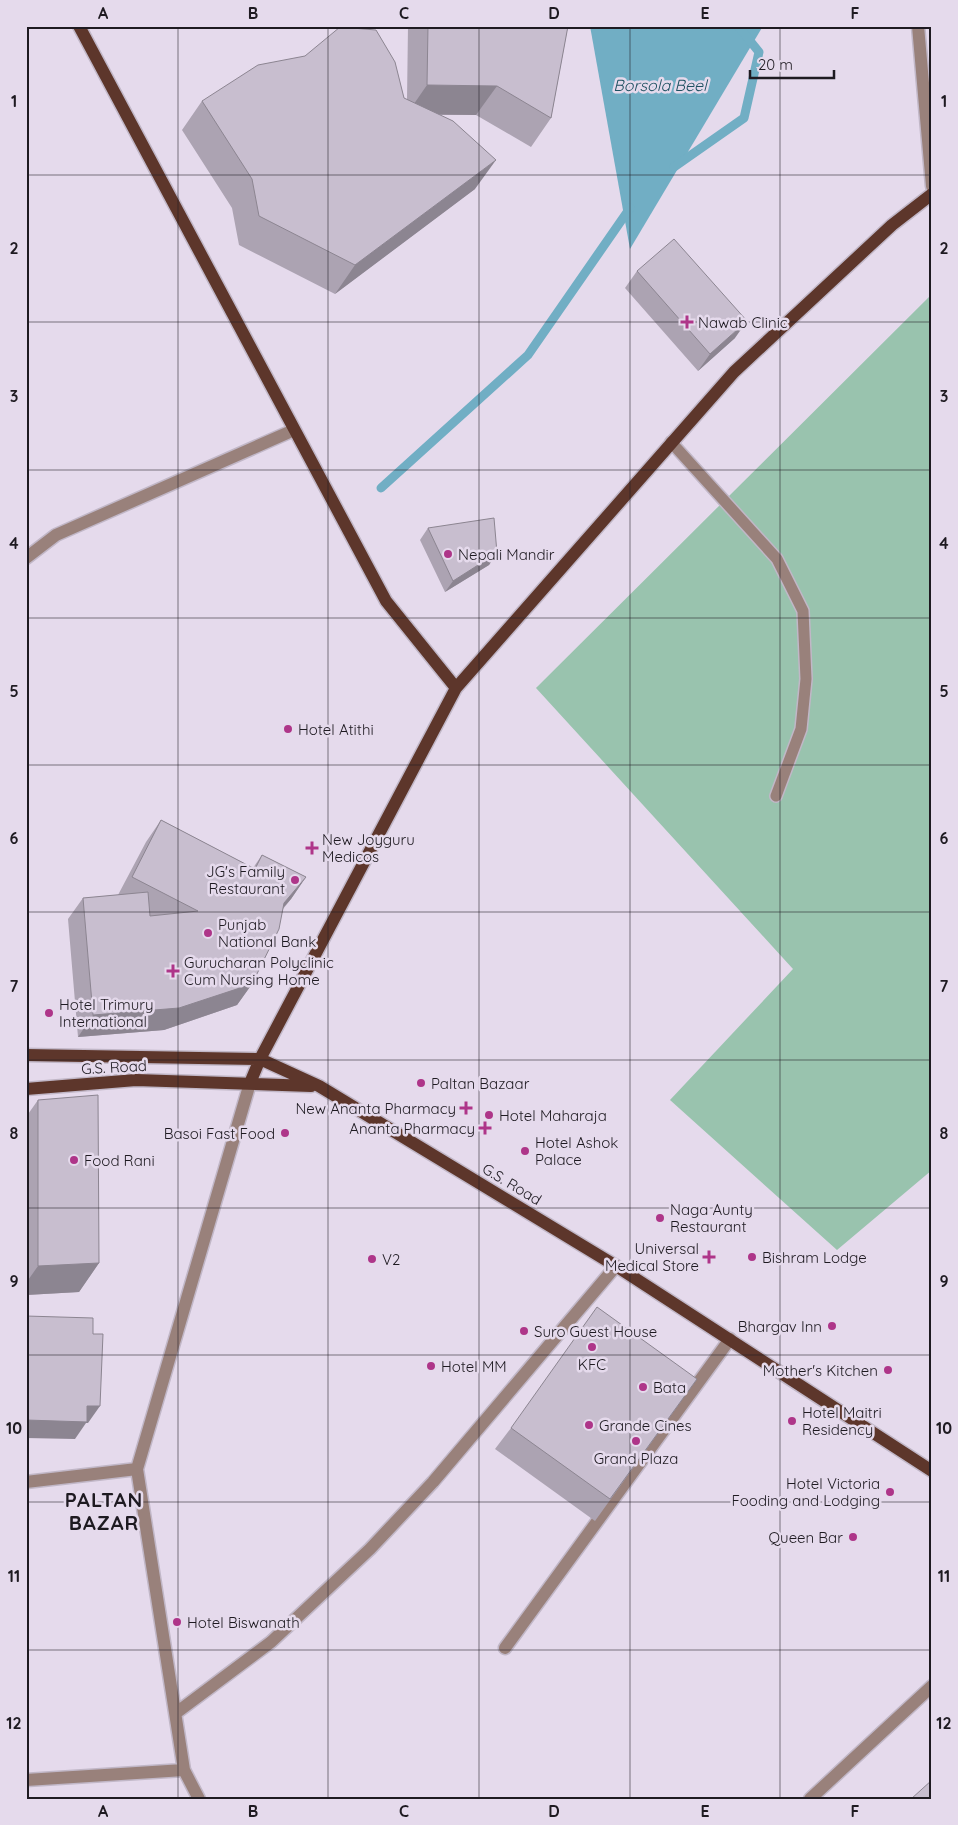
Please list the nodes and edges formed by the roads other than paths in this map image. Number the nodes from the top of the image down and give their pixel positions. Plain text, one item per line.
1 (80, 26) edge
2 (918, 26) edge
3 (932, 186) edge
4 (932, 194) edge
5 (294, 430) junction
6 (671, 442) junction
7 (26, 558) edge
8 (456, 688) junction
9 (776, 796) dead end
10 (26, 1055) edge
11 (260, 1059) junction
12 (250, 1083) junction
13 (319, 1086) junction
14 (26, 1089) edge
15 (616, 1266) junction
16 (730, 1339) junction
17 (137, 1469) junction
18 (932, 1471) edge
19 (26, 1482) edge
20 (505, 1648) dead end
21 (932, 1686) edge
22 (176, 1713) junction
23 (184, 1770) junction
24 (26, 1780) edge
25 (199, 1799) edge
26 (810, 1799) edge

1 - 5 main road
2 - 3 street
4 - 6 main road
5 - 7 street
5 - 8 main road
6 - 8 main road
6 - 9 lane
8 - 11 main road
10 - 11 main road, G.S. Road
11 - 12 main road
11 - 13 main road
12 - 13 main road, G.S. Road
12 - 14 main road, G.S. Road
12 - 17 street
13 - 15 main road, G.S. Road
15 - 16 main road, G.S. Road
15 - 22 street
16 - 18 main road, G.S. Road
16 - 20 street
17 - 19 street
17 - 22 street
21 - 26 street
22 - 23 street
23 - 24 street
23 - 25 street

